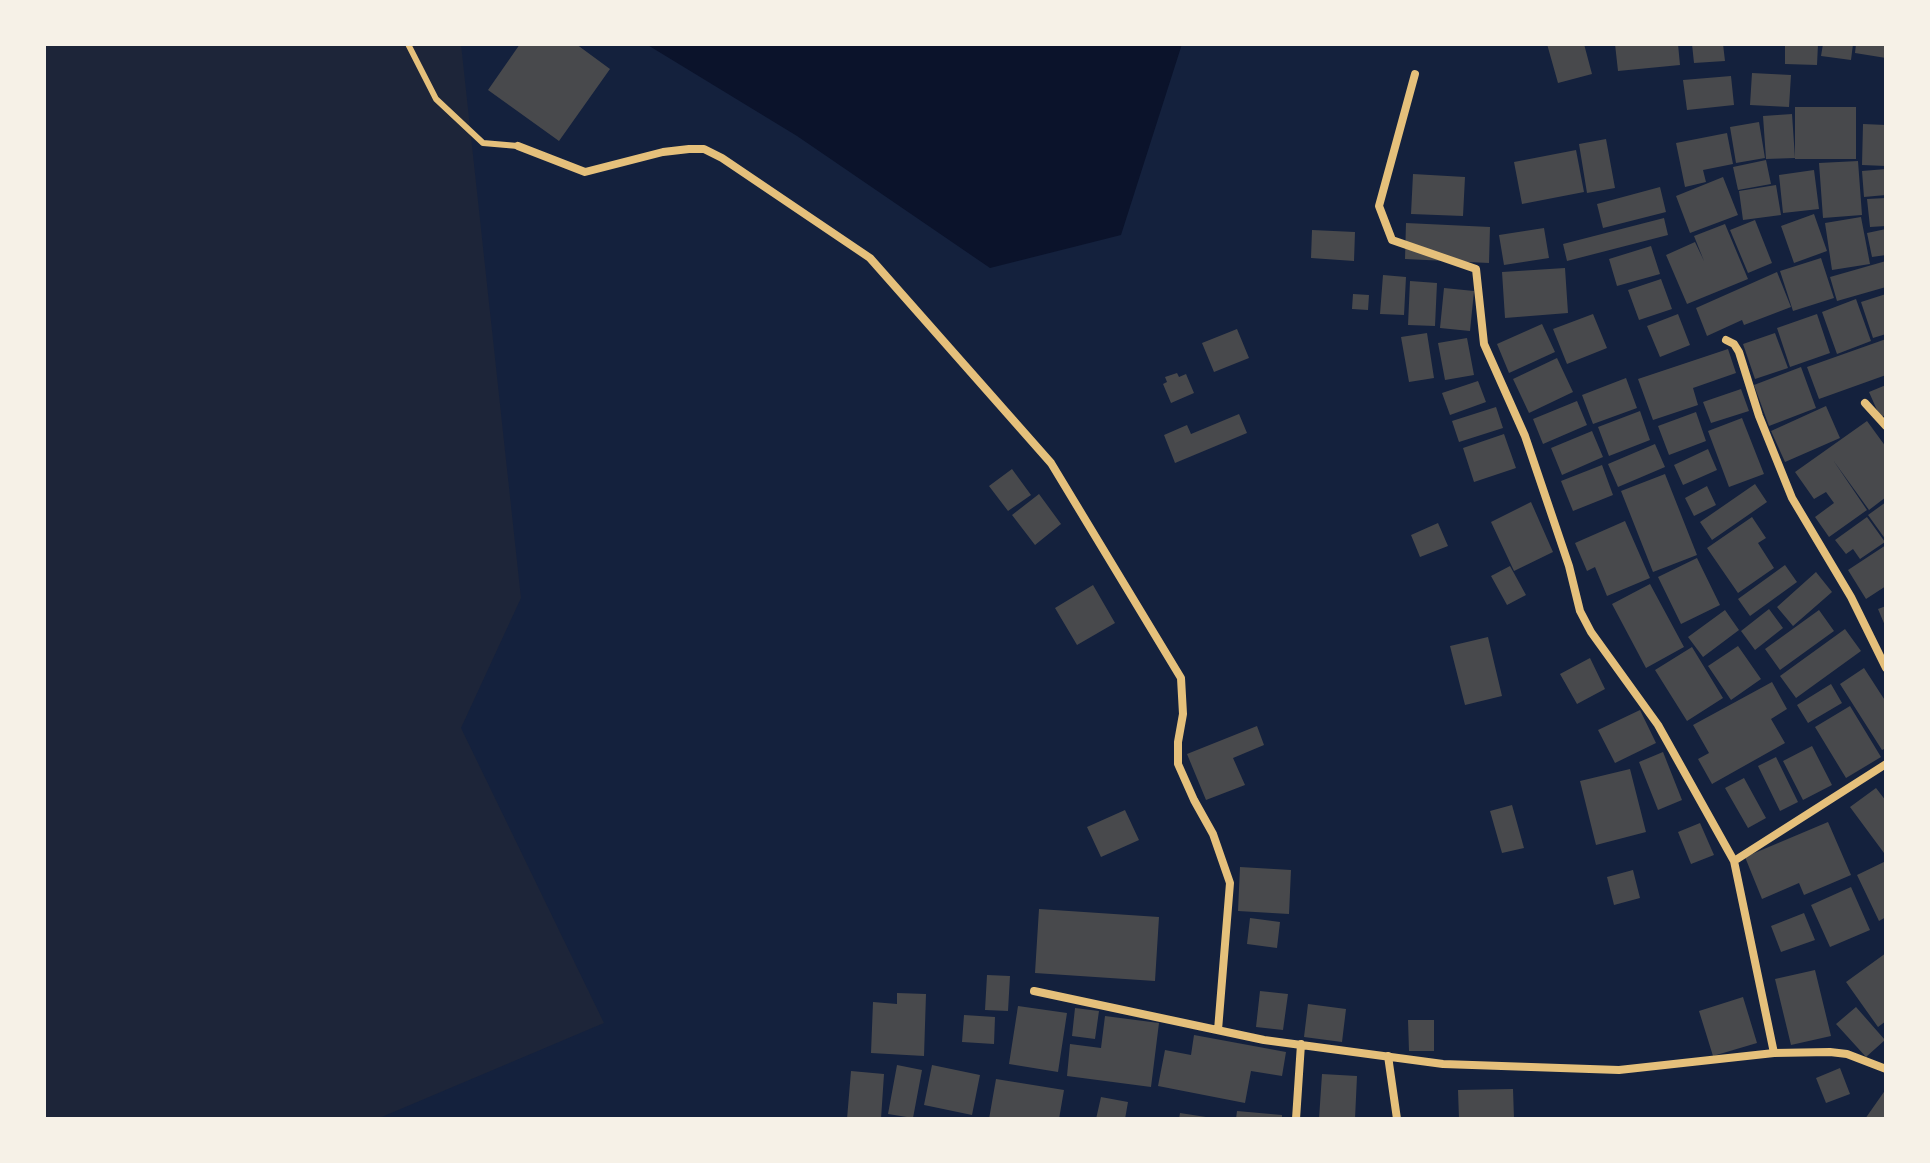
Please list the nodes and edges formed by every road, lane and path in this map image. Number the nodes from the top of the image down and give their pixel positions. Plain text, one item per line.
1 (408, 44) edge
2 (1415, 74) dead end
3 (518, 146) joint
4 (1726, 340) dead end
5 (1865, 403) dead end
6 (1886, 426) edge
7 (1886, 668) edge
8 (1886, 764) edge
9 (1734, 861) junction
10 (1034, 991) dead end
11 (1218, 1030) junction
12 (1301, 1044) junction
13 (1774, 1053) junction
14 (1388, 1056) junction
15 (1886, 1069) edge
16 (1296, 1119) edge
17 (1397, 1119) edge

1 - 3 lane
2 - 9 street
3 - 11 street
4 - 7 street
5 - 6 street
8 - 9 street
9 - 13 street
10 - 11 street
11 - 12 street
12 - 14 street
12 - 16 street
13 - 14 street
13 - 15 street
14 - 17 street

